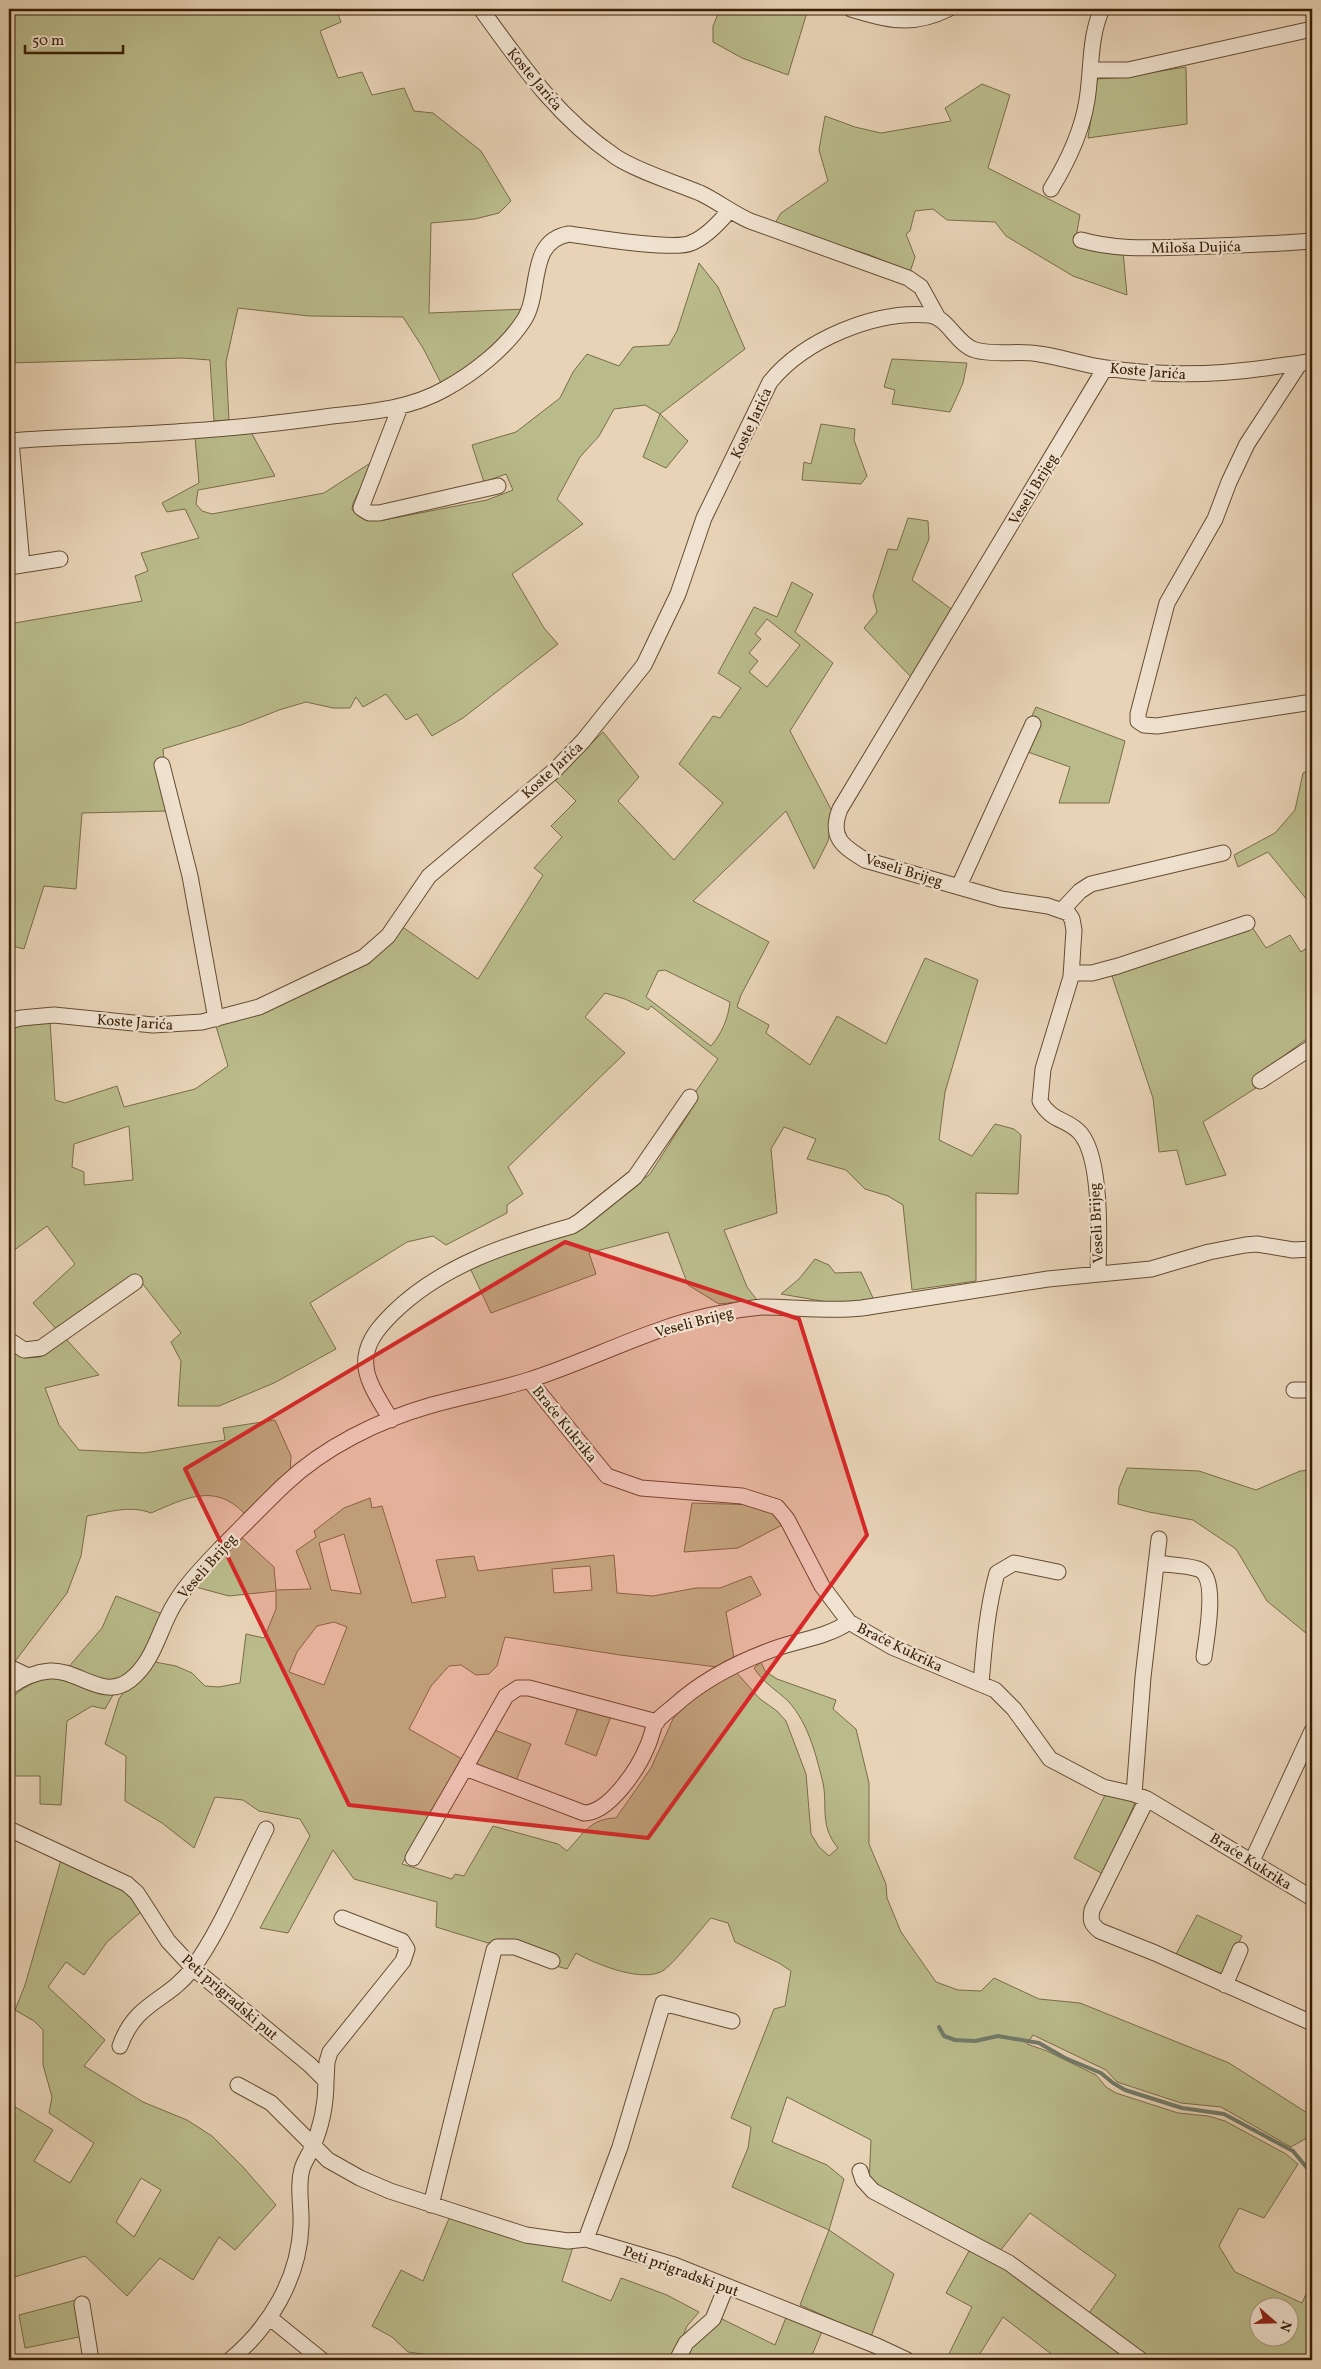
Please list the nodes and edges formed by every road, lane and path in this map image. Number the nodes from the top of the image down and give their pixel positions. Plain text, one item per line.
1 (481, 9) edge
2 (852, 9) edge
3 (948, 9) edge
4 (1102, 9) edge
5 (1312, 29) edge
6 (1090, 70) junction
7 (1051, 189) dead end
8 (729, 211) junction
9 (1081, 240) dead end
10 (1312, 242) edge
11 (937, 316) junction
12 (1306, 362) edge
13 (1105, 368) junction
14 (400, 408) junction
15 (10, 441) edge
16 (498, 486) dead end
17 (60, 559) dead end
18 (15, 566) edge
19 (1312, 702) edge
20 (1033, 724) dead end
21 (162, 765) dead end
22 (1223, 853) dead end
23 (959, 886) junction
24 (1063, 909) junction
25 (1247, 923) dead end
26 (1072, 973) junction
27 (216, 1019) junction
28 (9, 1022) edge
29 (1312, 1047) edge
30 (1260, 1081) dead end
31 (690, 1097) dead end
32 (1312, 1249) edge
33 (1098, 1273) junction
34 (135, 1282) dead end
35 (9, 1340) edge
36 (529, 1380) junction
37 (1294, 1390) dead end
38 (1312, 1390) edge
39 (391, 1420) junction
40 (1159, 1539) dead end
41 (1156, 1563) junction
42 (1058, 1572) dead end
43 (849, 1622) junction
44 (1204, 1657) dead end
45 (9, 1667) edge
46 (26, 1676) junction
47 (982, 1684) junction
48 (9, 1687) edge
49 (657, 1722) junction
50 (1312, 1730) edge
51 (465, 1768) junction
52 (1141, 1796) junction
53 (9, 1829) edge
54 (266, 1830) dead end
55 (413, 1858) dead end
56 (1252, 1861) junction
57 (1312, 1898) edge
58 (342, 1918) dead end
59 (1240, 1950) dead end
60 (552, 1961) dead end
61 (193, 1968) junction
62 (1225, 1985) junction
63 (732, 2021) dead end
64 (1312, 2023) edge
65 (120, 2046) dead end
66 (326, 2081) junction
67 (238, 2085) dead end
68 (313, 2147) junction
69 (860, 2170) dead end
70 (431, 2205) junction
71 (586, 2239) junction
72 (726, 2287) junction
73 (82, 2304) dead end
74 (270, 2318) junction
75 (91, 2360) edge
76 (230, 2360) edge
77 (322, 2360) edge
78 (676, 2360) edge
79 (907, 2360) edge
80 (1141, 2360) edge

1 - 8 street, Koste Jarića
2 - 3 street
4 - 6 street
5 - 6 street
6 - 7 street
8 - 11 street, Koste Jarića
8 - 14 street
9 - 10 street, Miloša Dujića
11 - 13 street, Koste Jarića
11 - 27 street, Koste Jarića
12 - 13 street, Koste Jarića
12 - 19 street
13 - 23 street, Veseli Brijeg
14 - 15 street
14 - 16 street
15 - 18 street
17 - 18 street
20 - 23 street
21 - 27 street
22 - 24 street
23 - 24 street, Veseli Brijeg
24 - 26 street, Veseli Brijeg
25 - 26 street
26 - 33 street, Veseli Brijeg
27 - 28 street, Koste Jarića
29 - 30 street
31 - 39 street
32 - 33 street, Veseli Brijeg
33 - 36 street, Veseli Brijeg
34 - 35 street
36 - 39 street, Veseli Brijeg
36 - 43 street, Braće Kukrika
37 - 38 street
39 - 46 street, Veseli Brijeg
40 - 41 street
41 - 44 street
41 - 52 street
42 - 47 street
43 - 47 street, Braće Kukrika
43 - 49 street
45 - 46 street
46 - 48 street, Veseli Brijeg
47 - 52 street, Braće Kukrika
49 - 51 street
49 - 51 street
50 - 56 street
51 - 55 street
52 - 56 street, Braće Kukrika
52 - 62 street
53 - 61 street, Peti prigradski put
54 - 61 street
56 - 57 street, Braće Kukrika
58 - 66 street
59 - 62 street
60 - 70 street
61 - 65 street
61 - 66 street, Peti prigradski put
62 - 64 street
63 - 71 street
66 - 68 street
67 - 68 street, Peti prigradski put
68 - 70 street, Peti prigradski put
68 - 74 street
69 - 80 street
70 - 71 street, Peti prigradski put
71 - 72 street, Peti prigradski put
72 - 78 street
72 - 79 street, Peti prigradski put
73 - 75 street
74 - 76 street
74 - 77 street

